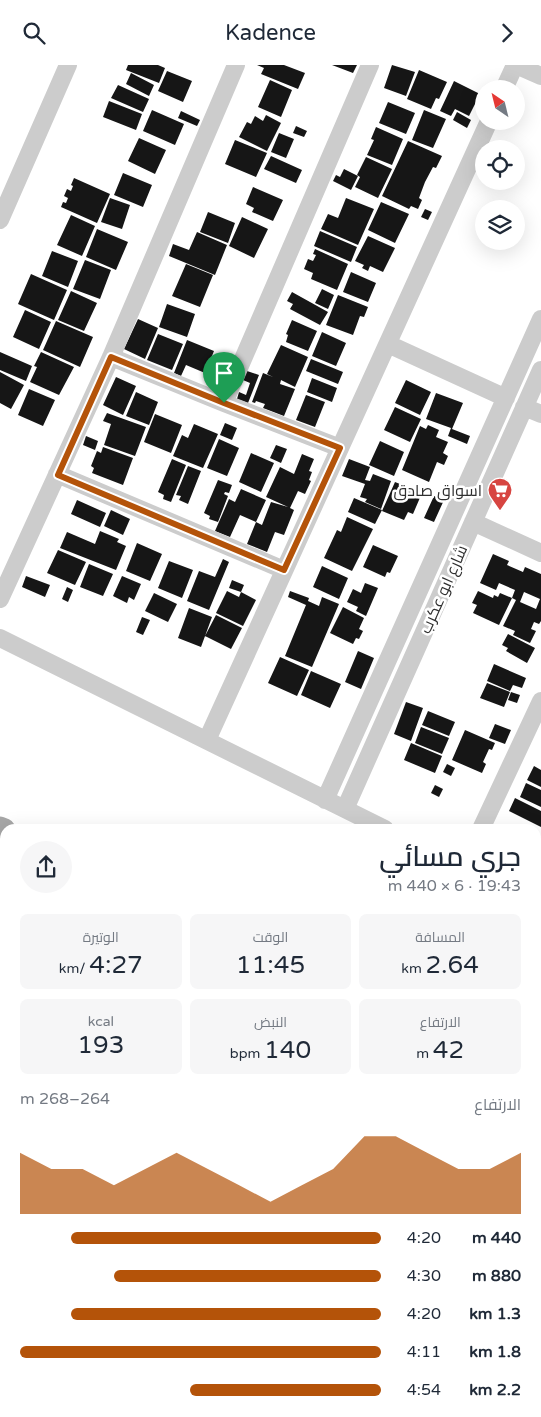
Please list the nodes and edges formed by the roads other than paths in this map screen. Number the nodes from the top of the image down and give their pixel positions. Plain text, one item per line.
1 (68, 65) edge
2 (236, 65) edge
3 (370, 65) edge
4 (515, 65) edge
5 (541, 76) edge
6 (508, 80) edge
7 (485, 130) edge
8 (0, 220) edge
9 (541, 319) edge
10 (388, 344) junction
11 (111, 357) junction
12 (541, 370) edge
13 (506, 398) junction
14 (224, 403) junction
15 (524, 407) junction
16 (541, 414) edge
17 (340, 448) junction
18 (58, 475) junction
19 (473, 522) junction
20 (541, 553) edge
21 (284, 570) junction
22 (0, 599) edge
23 (0, 638) edge
24 (541, 701) edge
25 (207, 740) junction
26 (325, 800) junction
27 (345, 809) junction
28 (375, 824) edge
29 (483, 824) edge

1 - 8 street
2 - 11 street
3 - 14 street
4 - 5 street
4 - 6 street
7 - 10 street
9 - 13 street
10 - 13 street
10 - 17 street
11 - 14 street
11 - 18 street
12 - 15 street, شارع ابو عكرب
13 - 26 street
14 - 17 street
15 - 16 street
15 - 19 street, شارع ابو عكرب
17 - 21 street
18 - 21 street
18 - 22 street
19 - 20 street
19 - 27 street, شارع ابو عكرب
21 - 25 street
23 - 25 street
24 - 29 street
25 - 26 street
26 - 27 street
27 - 28 street

